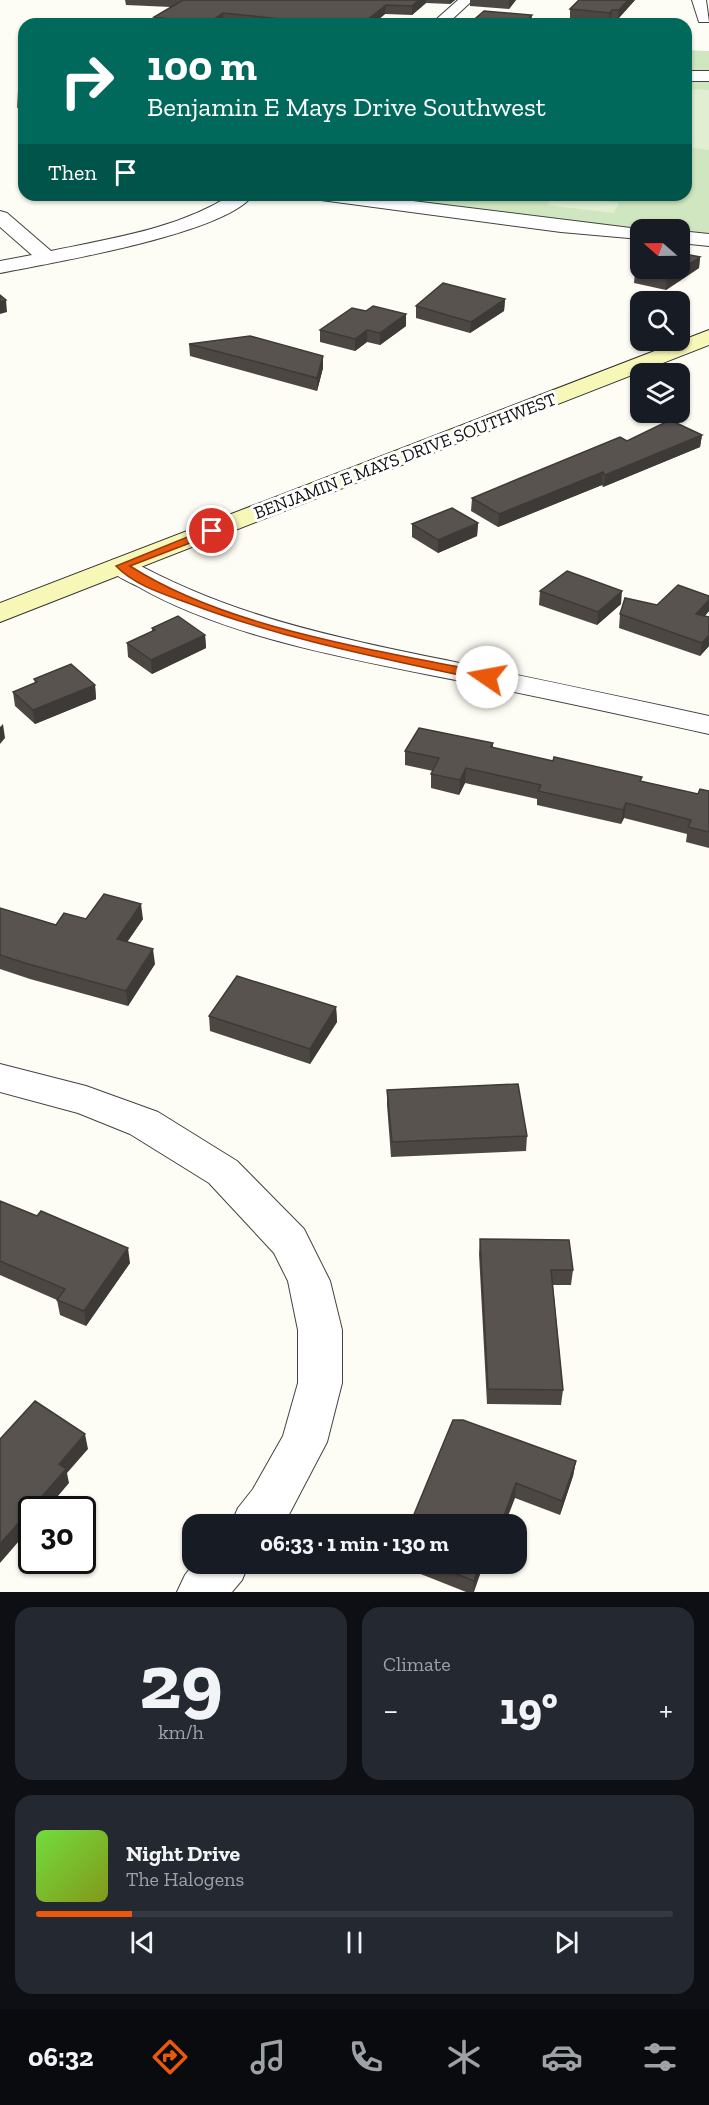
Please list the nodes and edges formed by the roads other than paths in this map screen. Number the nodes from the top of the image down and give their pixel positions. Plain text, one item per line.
1 (466, 0) edge
2 (699, 0) edge
3 (445, 18) edge
4 (704, 19) dead end
5 (692, 76) edge
6 (709, 76) edge
7 (236, 201) edge
8 (367, 201) edge
9 (0, 217) edge
10 (630, 232) edge
11 (690, 238) edge
12 (709, 240) edge
13 (47, 258) junction
14 (0, 267) edge
15 (709, 338) edge
16 (121, 566) junction
17 (0, 613) edge
18 (709, 724) edge
19 (0, 1078) edge
20 (263, 1514) edge
21 (216, 1574) edge
22 (202, 1592) edge

1 - 3 street
2 - 4 street
5 - 6 street
7 - 13 street
8 - 10 street
9 - 13 street
11 - 12 street
13 - 14 street
15 - 16 street, BENJAMIN E MAYS DRIVE SOUTHWEST
16 - 17 street, BENJAMIN E MAYS DRIVE SOUTHWEST
16 - 18 street
19 - 20 street
21 - 22 street

